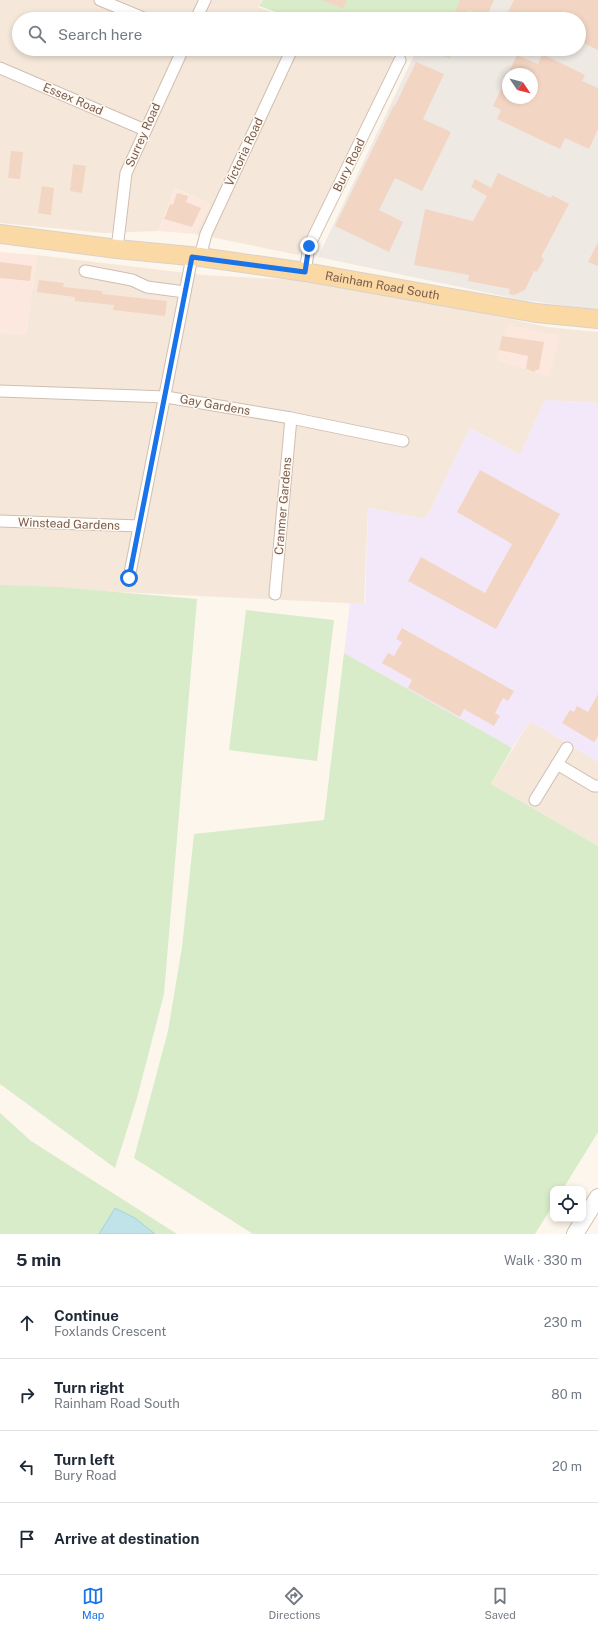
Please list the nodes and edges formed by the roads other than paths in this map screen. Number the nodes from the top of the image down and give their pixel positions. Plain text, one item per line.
1 (100, 0) edge
2 (205, 0) edge
3 (129, 12) edge
4 (199, 12) edge
5 (180, 56) edge
6 (289, 56) edge
7 (400, 60) dead end
8 (0, 68) edge
9 (145, 130) junction
10 (0, 234) edge
11 (117, 249) junction
12 (196, 257) junction
13 (85, 271) dead end
14 (305, 272) junction
15 (185, 292) junction
16 (598, 319) edge
17 (0, 391) edge
18 (166, 397) junction
19 (291, 418) junction
20 (403, 441) dead end
21 (0, 521) edge
22 (139, 526) junction
23 (129, 578) dead end
24 (275, 594) dead end
25 (567, 748) dead end
26 (557, 764) junction
27 (598, 786) edge
28 (535, 800) dead end
29 (598, 1197) edge
30 (575, 1234) edge

1 - 3 street
2 - 4 street
5 - 9 street, Surrey Road
6 - 12 street, Victoria Road
7 - 14 street, Bury Road
8 - 9 street, Essex Road
9 - 11 street, Surrey Road
10 - 11 main road, Rainham Road South
11 - 12 main road, Rainham Road South
12 - 14 main road, Rainham Road South
12 - 15 street, Victoria Road
13 - 15 street
14 - 16 main road, Rainham Road South
15 - 18 street, Victoria Road
17 - 18 street, Gay Gardens
18 - 19 street, Gay Gardens
18 - 22 street, Victoria Road
19 - 20 street, Gay Gardens
19 - 24 street, Cranmer Gardens
21 - 22 street, Winstead Gardens
22 - 23 street, Victoria Road
25 - 26 street
26 - 27 street
26 - 28 street
29 - 30 street

